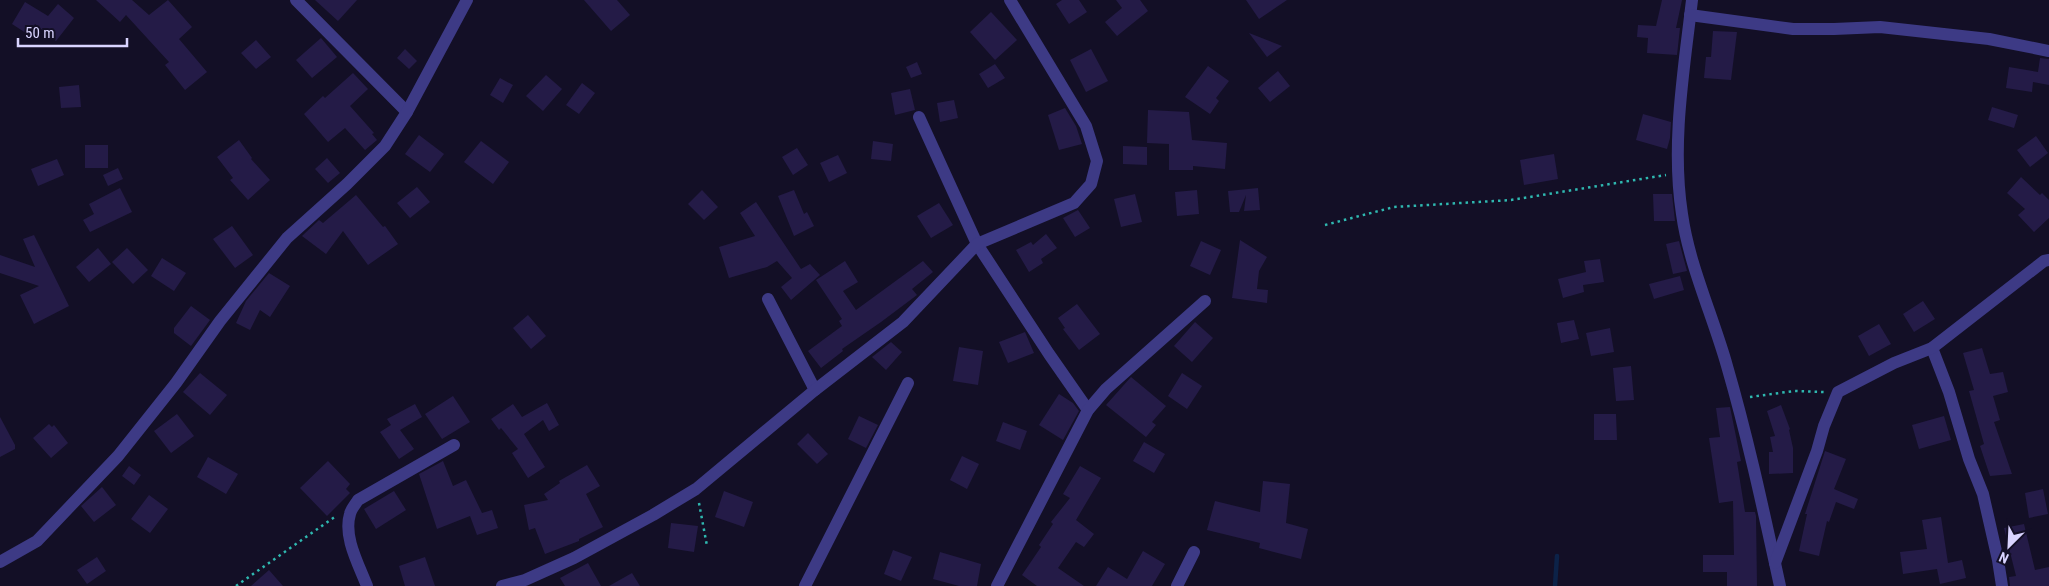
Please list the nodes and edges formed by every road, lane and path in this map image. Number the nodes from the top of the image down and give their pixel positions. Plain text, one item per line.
1 (296, 0) edge
2 (467, 0) edge
3 (1010, 0) edge
4 (1692, 0) edge
5 (1690, 15) junction
6 (2049, 51) edge
7 (406, 112) junction
8 (919, 118) dead end
9 (1677, 174) junction
10 (1325, 225) dead end
11 (977, 244) junction
12 (2049, 260) edge
13 (768, 299) dead end
14 (1205, 301) dead end
15 (1932, 348) junction
16 (908, 383) dead end
17 (815, 390) junction
18 (1838, 392) junction
19 (1737, 398) junction
20 (1088, 410) junction
21 (454, 446) dead end
22 (696, 488) junction
23 (358, 500) junction
24 (707, 546) dead end
25 (1194, 552) dead end
26 (0, 562) edge
27 (1775, 563) junction
28 (236, 586) edge
29 (367, 586) edge
30 (502, 586) edge
31 (805, 586) edge
32 (997, 586) edge
33 (1177, 586) edge
34 (1780, 586) edge
35 (2002, 586) edge

1 - 7 street
2 - 7 street
3 - 11 street
4 - 5 street
5 - 6 street
5 - 9 street
7 - 26 street
8 - 11 street
9 - 10 path
9 - 19 street
11 - 17 street
11 - 20 street
12 - 15 street
13 - 17 street
14 - 20 street
15 - 18 street
15 - 35 street
16 - 31 street
17 - 22 street
18 - 19 path
18 - 27 street
19 - 27 street
20 - 32 street
21 - 23 street
22 - 24 path
22 - 30 street
23 - 28 path
23 - 29 street
25 - 33 street
27 - 34 street

